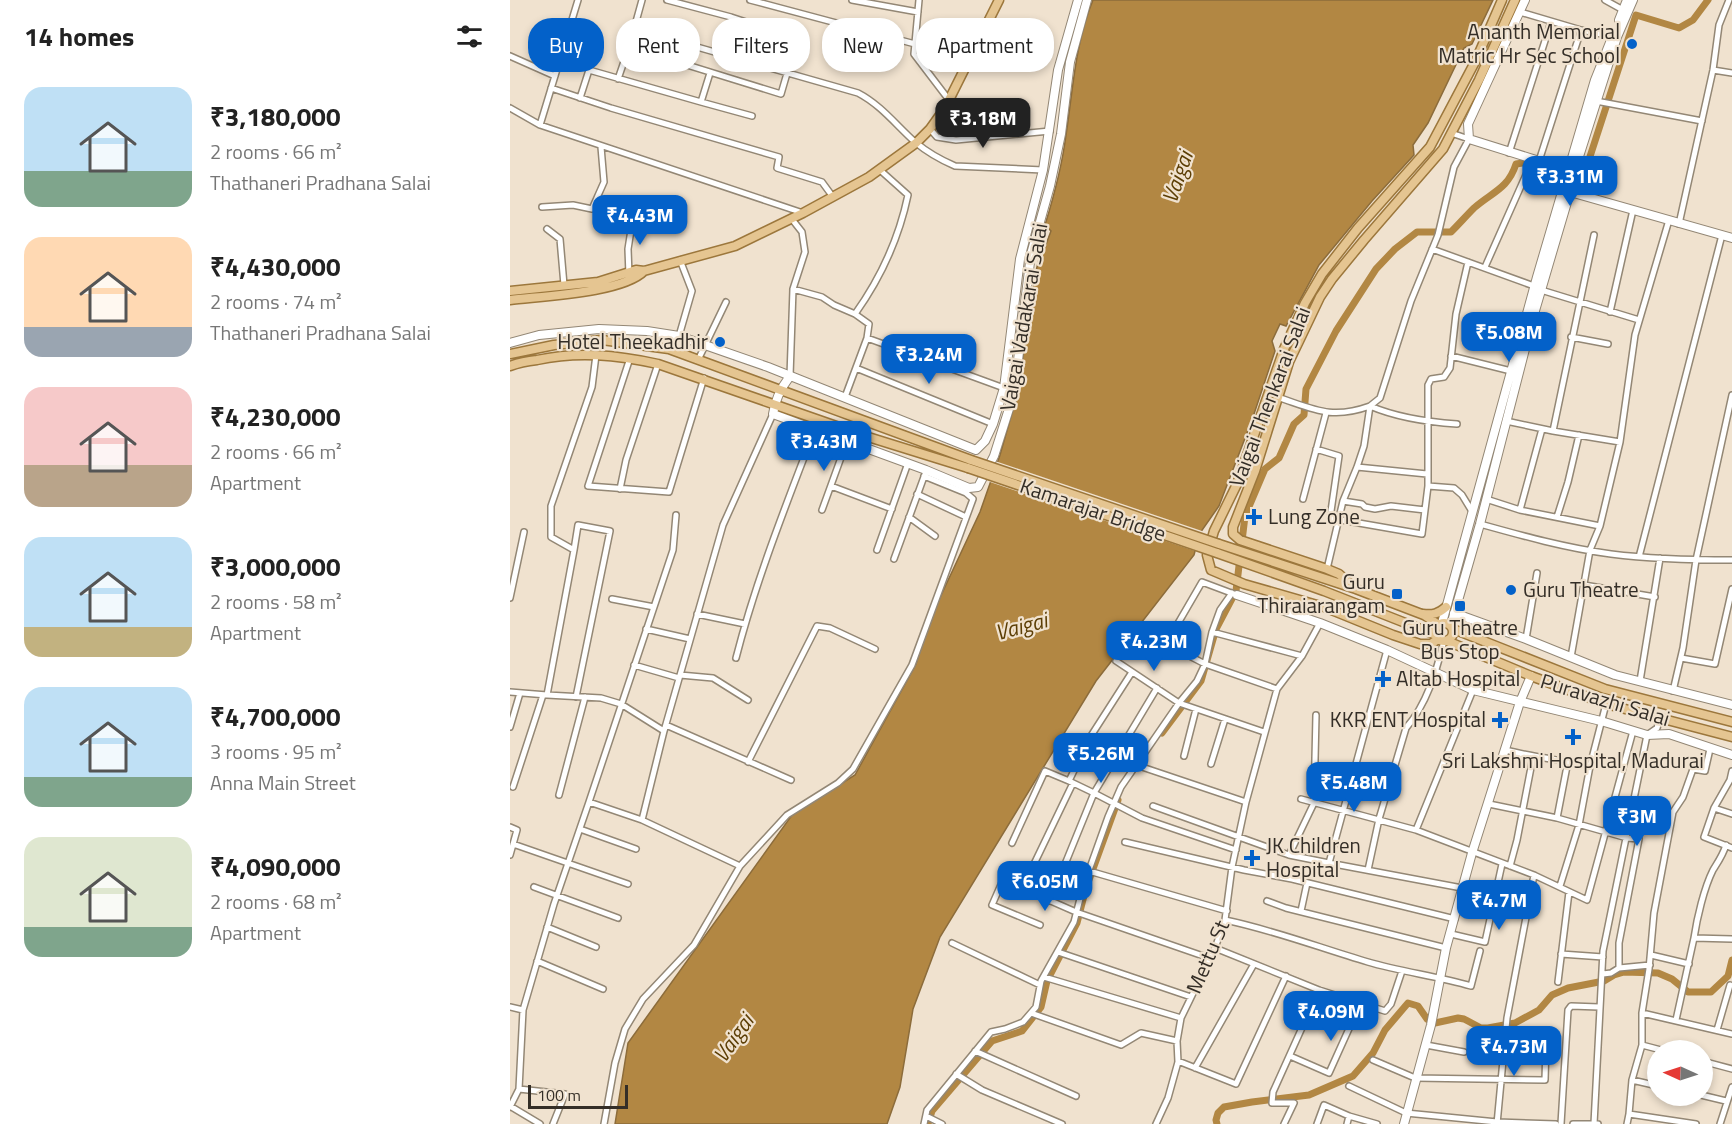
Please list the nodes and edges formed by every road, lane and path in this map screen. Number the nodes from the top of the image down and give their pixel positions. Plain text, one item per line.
1 (578, 0) edge
2 (642, 0) edge
3 (667, 0) edge
4 (750, 0) edge
5 (852, 0) edge
6 (919, 0) edge
7 (999, 0) edge
8 (1077, 0) edge
9 (1088, 0) edge
10 (1502, 0) edge
11 (1515, 0) edge
12 (1525, 0) edge
13 (1605, 0) edge
14 (1627, 0) edge
15 (1633, 0) edge
16 (1729, 0) edge
17 (1623, 10) junction
18 (918, 12) junction
19 (1520, 12) junction
20 (637, 18) edge
21 (1551, 22) junction
22 (1581, 30) junction
23 (1612, 36) junction
24 (915, 44) junction
25 (700, 48) edge
26 (510, 56) edge
27 (700, 70) edge
28 (1713, 70) junction
29 (620, 72) edge
30 (710, 73) junction
31 (1732, 73) edge
32 (788, 74) junction
33 (555, 76) junction
34 (618, 79) junction
35 (551, 88) junction
36 (580, 98) junction
37 (949, 100) junction
38 (1596, 101) junction
39 (701, 102) junction
40 (510, 108) edge
41 (752, 116) dead end
42 (1702, 121) junction
43 (540, 125) junction
44 (930, 129) junction
45 (1050, 130) junction
46 (1451, 133) junction
47 (1469, 138) junction
48 (916, 143) junction
49 (601, 147) junction
50 (1509, 153) junction
51 (1534, 162) junction
52 (880, 170) junction
53 (1043, 170) junction
54 (1573, 173) junction
55 (1570, 192) junction
56 (834, 197) junction
57 (542, 207) dead end
58 (1633, 210) junction
59 (634, 211) dead end
60 (803, 213) junction
61 (790, 218) junction
62 (1669, 220) junction
63 (1679, 224) junction
64 (547, 229) dead end
65 (1722, 235) junction
66 (1594, 236) dead end
67 (1732, 238) edge
68 (1432, 249) junction
69 (680, 260) junction
70 (1468, 262) junction
71 (1485, 267) junction
72 (629, 276) junction
73 (564, 285) junction
74 (1538, 288) junction
75 (793, 289) junction
76 (510, 291) edge
77 (510, 300) edge
78 (726, 302) dead end
79 (1579, 303) junction
80 (1610, 312) junction
81 (855, 314) junction
82 (1639, 320) junction
83 (679, 336) junction
84 (1571, 337) junction
85 (867, 338) junction
86 (510, 343) edge
87 (1608, 344) dead end
88 (705, 345) junction
89 (510, 354) edge
90 (596, 354) junction
91 (1451, 356) junction
92 (630, 358) junction
93 (698, 360) junction
94 (658, 364) junction
95 (510, 366) edge
96 (856, 368) junction
97 (1511, 371) junction
98 (790, 376) junction
99 (704, 378) junction
100 (1004, 388) junction
101 (780, 389) junction
102 (1732, 395) edge
103 (845, 397) junction
104 (1277, 397) junction
105 (774, 404) junction
106 (1370, 406) junction
107 (1326, 413) junction
108 (773, 414) junction
109 (1506, 421) junction
110 (1426, 422) junction
111 (993, 424) junction
112 (1457, 424) dead end
113 (815, 429) junction
114 (1542, 429) junction
115 (1553, 431) junction
116 (1579, 435) junction
117 (847, 441) junction
118 (1620, 442) junction
119 (1316, 449) junction
120 (908, 463) junction
121 (970, 464) junction
122 (1357, 467) junction
123 (925, 473) junction
124 (1427, 474) junction
125 (831, 486) junction
126 (1428, 486) junction
127 (620, 489) junction
128 (917, 494) junction
129 (1303, 499) dead end
130 (1486, 499) junction
131 (1343, 501) junction
132 (892, 509) junction
133 (822, 510) dead end
134 (1425, 510) junction
135 (1520, 510) junction
136 (1473, 513) junction
137 (676, 515) dead end
138 (909, 517) junction
139 (966, 517) junction
140 (1557, 517) junction
141 (1339, 520) junction
142 (1480, 524) junction
143 (1600, 526) junction
144 (524, 532) dead end
145 (935, 536) dead end
146 (1218, 548) joint
147 (574, 550) junction
148 (876, 550) dead end
149 (1590, 550) junction
150 (1240, 556) junction
151 (1639, 557) junction
152 (1660, 558) junction
153 (894, 559) dead end
154 (1696, 560) junction
155 (1732, 561) edge
156 (1327, 568) junction
157 (1537, 573) dead end
158 (1584, 585) junction
159 (1356, 589) junction
160 (1732, 589) edge
161 (1234, 594) junction
162 (1655, 597) junction
163 (510, 598) edge
164 (612, 599) dead end
165 (654, 607) junction
166 (1446, 607) junction
167 (1420, 613) junction
168 (1454, 613) junction
169 (698, 614) junction
170 (1320, 623) junction
171 (745, 624) junction
172 (1449, 627) junction
173 (646, 629) junction
174 (1495, 629) junction
175 (1215, 633) junction
176 (1151, 636) dead end
177 (690, 639) junction
178 (1441, 639) junction
179 (1526, 639) junction
180 (1166, 644) junction
181 (875, 649) dead end
182 (1387, 650) junction
183 (1302, 656) junction
184 (1571, 657) junction
185 (736, 658) dead end
186 (1681, 658) junction
187 (1116, 661) dead end
188 (1207, 664) junction
189 (634, 665) junction
190 (1132, 672) junction
191 (1435, 674) junction
192 (1530, 676) junction
193 (680, 677) junction
194 (1640, 681) junction
195 (1157, 688) junction
196 (1277, 689) junction
197 (1473, 690) junction
198 (1674, 691) junction
199 (510, 692) edge
200 (520, 693) junction
201 (545, 695) junction
202 (576, 697) junction
203 (585, 697) junction
204 (748, 700) dead end
205 (1520, 702) junction
206 (621, 704) junction
207 (1181, 704) junction
208 (1605, 704) junction
209 (1732, 705) edge
210 (1196, 709) junction
211 (1316, 715) dead end
212 (1660, 718) junction
213 (1225, 719) junction
214 (1601, 721) junction
215 (1732, 722) edge
216 (666, 725) junction
217 (510, 726) edge
218 (1633, 731) junction
219 (664, 732) junction
220 (1264, 732) junction
221 (1647, 735) junction
222 (1732, 737) edge
223 (1710, 748) junction
224 (1505, 750) junction
225 (1732, 755) edge
226 (1184, 756) dead end
227 (1533, 757) junction
228 (1568, 761) junction
229 (748, 762) junction
230 (1211, 764) dead end
231 (1138, 766) junction
232 (1590, 766) junction
233 (1732, 771) edge
234 (791, 780) dead end
235 (1071, 782) junction
236 (513, 787) dead end
237 (1094, 792) junction
238 (559, 795) dead end
239 (1301, 799) dead end
240 (589, 802) junction
241 (1246, 802) junction
242 (1314, 803) junction
243 (1489, 804) junction
244 (1115, 805) junction
245 (1153, 806) dead end
246 (1714, 807) junction
247 (1342, 810) junction
248 (1523, 811) junction
249 (1732, 814) edge
250 (1557, 818) junction
251 (1379, 819) junction
252 (642, 820) junction
253 (1579, 825) junction
254 (510, 827) edge
255 (580, 829) junction
256 (1416, 830) junction
257 (1607, 831) junction
258 (1238, 838) junction
259 (1627, 838) junction
260 (1125, 842) dead end
261 (1012, 843) dead end
262 (513, 844) junction
263 (1729, 847) edge
264 (636, 849) dead end
265 (1236, 850) junction
266 (1472, 853) junction
267 (510, 855) edge
268 (1289, 855) junction
269 (568, 862) junction
270 (1329, 863) junction
271 (1502, 864) junction
272 (740, 866) junction
273 (1510, 866) junction
274 (1232, 867) junction
275 (1368, 870) junction
276 (1091, 871) junction
277 (1534, 875) junction
278 (1307, 883) junction
279 (628, 884) dead end
280 (1560, 886) junction
281 (534, 887) dead end
282 (1462, 888) junction
283 (1022, 890) junction
284 (1569, 892) junction
285 (557, 896) junction
286 (1050, 901) junction
287 (1267, 901) dead end
288 (1227, 911) junction
289 (1301, 911) junction
290 (1079, 913) junction
291 (618, 918) dead end
292 (1455, 919) junction
293 (1225, 920) junction
294 (1040, 925) dead end
295 (547, 927) junction
296 (1451, 934) junction
297 (1732, 937) edge
298 (1694, 938) junction
299 (952, 943) dead end
300 (596, 947) dead end
301 (1215, 948) junction
302 (1446, 948) junction
303 (1480, 951) dead end
304 (1060, 953) junction
305 (1561, 954) junction
306 (1651, 955) junction
307 (1603, 957) junction
308 (1209, 958) junction
309 (537, 961) junction
310 (1254, 964) junction
311 (1689, 964) junction
312 (1650, 967) junction
313 (1619, 968) junction
314 (1402, 971) junction
315 (1603, 975) junction
316 (1286, 976) junction
317 (1441, 977) junction
318 (1047, 978) junction
319 (1558, 982) dead end
320 (1040, 985) junction
321 (1730, 985) dead end
322 (603, 989) dead end
323 (1319, 990) junction
324 (1191, 997) junction
325 (1361, 1002) junction
326 (510, 1007) edge
327 (1599, 1007) junction
328 (522, 1010) junction
329 (1642, 1013) junction
330 (1034, 1014) junction
331 (1181, 1018) junction
332 (1676, 1020) junction
333 (1717, 1030) junction
334 (1732, 1034) edge
335 (1177, 1041) junction
336 (1505, 1043) junction
337 (1426, 1045) junction
338 (1642, 1045) junction
339 (1647, 1046) edge
340 (979, 1052) junction
341 (1464, 1052) dead end
342 (1290, 1056) junction
343 (1373, 1060) dead end
344 (1178, 1061) junction
345 (1713, 1064) edge
346 (1195, 1068) junction
347 (1732, 1069) edge
348 (959, 1076) junction
349 (1415, 1078) junction
350 (1502, 1080) junction
351 (1632, 1080) junction
352 (1647, 1083) edge
353 (1349, 1086) dead end
354 (1732, 1086) edge
355 (519, 1089) junction
356 (1076, 1096) dead end
357 (1713, 1097) edge
358 (1729, 1099) edge
359 (510, 1107) edge
360 (1406, 1113) junction
361 (1629, 1114) junction
362 (1349, 1116) junction
363 (929, 1118) junction
364 (1497, 1123) edge
365 (540, 1124) edge
366 (553, 1124) edge
367 (604, 1124) edge
368 (924, 1124) edge
369 (942, 1124) edge
370 (1062, 1124) edge
371 (1156, 1124) edge
372 (1284, 1124) edge
373 (1317, 1124) edge
374 (1347, 1124) edge
375 (1377, 1124) edge
376 (1404, 1124) edge
377 (1556, 1124) edge
378 (1562, 1124) edge
379 (1573, 1124) edge
380 (1596, 1124) edge
381 (1628, 1124) edge
382 (1696, 1124) edge
383 (1720, 1124) edge

1 - 33 street
2 - 20 street
3 - 32 street
4 - 24 street
5 - 18 street
6 - 18 street
7 - 37 main road
8 - 45 main road, Vaigai Vadakarai Salai
9 - 123 main road, Vaigai Vadakarai Salai
10 - 178 main road, Vaigai Thenkarai Salai
11 - 46 main road, Vaigai Thenkarai Salai
12 - 19 main road
13 - 17 street
14 - 17 main road
15 - 38 main road
16 - 28 street
17 - 23 main road
18 - 24 street
19 - 21 street
19 - 47 main road
21 - 22 street
21 - 50 street
22 - 23 street
22 - 51 street
23 - 54 main road
24 - 37 street
25 - 32 street
26 - 33 street
27 - 30 street
28 - 31 street
28 - 42 street
29 - 34 street
30 - 32 street
30 - 39 street
32 - 48 street
33 - 35 street
34 - 36 street
34 - 39 street
35 - 36 street
35 - 43 street
36 - 56 street
37 - 44 main road
38 - 42 street
38 - 54 main road
39 - 41 street
40 - 43 street
42 - 63 street
43 - 49 street
44 - 45 street
44 - 48 main road
45 - 53 main road, Vaigai Vadakarai Salai
46 - 47 street
46 - 104 main road, Vaigai Thenkarai Salai
47 - 50 main road
47 - 68 street
48 - 52 main road
48 - 53 street
49 - 57 street
49 - 60 street
50 - 51 main road
51 - 54 main road
51 - 71 street
52 - 56 main road
52 - 81 street
53 - 100 main road, Vaigai Vadakarai Salai
54 - 55 main road
54 - 74 main road
55 - 58 main road
55 - 74 main road
56 - 60 main road
58 - 62 main road
58 - 80 street
59 - 72 street
60 - 61 main road
61 - 69 main road
61 - 75 street
62 - 63 main road
62 - 82 street
63 - 65 main road
64 - 73 street
65 - 67 main road
65 - 151 street
66 - 79 street
68 - 70 street
68 - 106 street
69 - 72 main road
69 - 83 street
70 - 71 street
70 - 91 street
71 - 74 street
72 - 73 main road
72 - 77 main road
73 - 76 main road
74 - 79 street
74 - 97 main road
74 - 109 main road
75 - 81 street
75 - 98 street
78 - 88 street
79 - 80 street
79 - 84 street
80 - 82 street
81 - 85 street
82 - 118 street
83 - 86 main road, Vaigai Vadakarai Salai
83 - 88 main road, Vaigai Vadakarai Salai
84 - 87 street
84 - 115 street
85 - 96 street
85 - 100 street
88 - 93 street
88 - 98 main road, Vaigai Vadakarai Salai
89 - 93 main road
90 - 92 main road
90 - 95 main road
90 - 147 street
91 - 97 street
91 - 110 street
92 - 94 main road
92 - 127 street
93 - 101 main road
94 - 99 main road
94 - 127 street
96 - 103 street
96 - 111 street
97 - 136 main road
98 - 101 main road
98 - 103 main road, Vaigai Vadakarai Salai
99 - 105 main road
99 - 127 street
100 - 111 main road, Vaigai Vadakarai Salai
101 - 105 main road
101 - 121 main road
102 - 154 street
103 - 111 main road, Vaigai Vadakarai Salai
104 - 107 street
104 - 156 main road, Vaigai Thenkarai Salai
105 - 108 main road
105 - 121 main road
106 - 107 street
106 - 110 street
106 - 122 street
107 - 119 street
108 - 113 main road, Vaigai Vadakarai Salai
108 - 169 street
109 - 114 street
109 - 130 main road
110 - 112 street
110 - 124 street
113 - 117 main road, Vaigai Vadakarai Salai
113 - 171 street
114 - 115 street
114 - 135 street
115 - 116 street
116 - 118 street
116 - 140 street
117 - 120 main road, Vaigai Vadakarai Salai
117 - 125 street
118 - 143 street
119 - 129 street
119 - 141 street
120 - 123 main road, Vaigai Vadakarai Salai
120 - 132 street
121 - 146 main road, Kamarajar Bridge, bridge
122 - 124 street
122 - 131 street
123 - 128 street
123 - 139 street
124 - 126 street
125 - 132 street
125 - 133 street
126 - 134 street
126 - 136 street
128 - 138 street
128 - 139 street
130 - 135 street
130 - 142 main road
131 - 134 street
131 - 141 street
132 - 148 street
134 - 141 street
135 - 140 street
136 - 166 main road
137 - 165 street
138 - 145 street
138 - 153 street
139 - 272 street
140 - 143 street
141 - 156 street
142 - 149 street
142 - 168 main road
143 - 149 street
144 - 163 street
146 - 150 main road, Puravazhi Salai
147 - 201 street
147 - 202 street
149 - 151 street
149 - 158 street
150 - 159 main road, Puravazhi Salai
150 - 178 main road, Puravazhi Salai
151 - 152 street
152 - 154 street
152 - 162 street
154 - 155 street
154 - 186 street
156 - 159 main road, Vaigai Thenkarai Salai
157 - 179 street
158 - 162 street
158 - 184 street
159 - 167 main road, Puravazhi Salai
160 - 186 street
161 - 170 main road
161 - 175 street
161 - 180 street
162 - 194 street
164 - 165 street
165 - 173 street
166 - 167 main road
166 - 172 main road
167 - 172 main road, Puravazhi Salai
168 - 172 main road
168 - 174 main road
169 - 171 street
169 - 177 street
170 - 182 main road
170 - 183 street, Mettu St
171 - 185 street
172 - 174 main road
172 - 178 main road
172 - 178 main road
172 - 215 main road, Puravazhi Salai
173 - 177 street
173 - 189 street
174 - 179 main road
175 - 183 street
175 - 188 street
176 - 180 street
177 - 193 street
178 - 191 street
178 - 192 main road, Puravazhi Salai
179 - 184 main road
180 - 188 street
181 - 229 street
182 - 191 main road
182 - 247 street
183 - 196 street, Mettu St
184 - 194 main road
186 - 198 street
187 - 190 street
188 - 196 street
188 - 207 street
189 - 193 street
189 - 206 street
190 - 195 street
190 - 235 street
191 - 197 main road
191 - 251 street
192 - 205 main road
192 - 208 main road, Puravazhi Salai
193 - 204 street
193 - 216 street
194 - 198 main road
195 - 207 street
195 - 237 street
196 - 220 street, Mettu St
197 - 205 main road
197 - 256 street
198 - 209 main road
199 - 200 street
200 - 201 street
200 - 217 street
201 - 202 street
201 - 236 street
202 - 203 street
203 - 206 street
203 - 238 street
205 - 214 main road
205 - 224 main road
206 - 219 street
206 - 240 street
207 - 210 street
207 - 231 street
208 - 212 main road, Puravazhi Salai
208 - 214 street
210 - 213 street
210 - 226 street
211 - 242 street
212 - 221 street
212 - 222 main road, Puravazhi Salai
213 - 220 street
213 - 230 street
214 - 218 main road
214 - 232 street
216 - 219 street
216 - 229 street
218 - 221 main road
218 - 257 street
219 - 252 street
220 - 241 street, Mettu St
221 - 223 main road
221 - 259 street
223 - 225 main road
223 - 306 street
224 - 227 street
224 - 243 main road
227 - 228 street
227 - 248 street
228 - 232 street
228 - 250 street
229 - 234 street
231 - 241 street
231 - 244 street
232 - 253 street
233 - 246 street
235 - 237 street
235 - 261 street
235 - 283 street
237 - 244 street
237 - 286 street
239 - 242 street
240 - 252 street
240 - 255 street
241 - 258 street, Mettu St
242 - 247 street
242 - 268 street
243 - 248 street
243 - 266 main road
244 - 265 street
244 - 276 street
245 - 258 street
246 - 249 street
246 - 263 street
247 - 251 street
247 - 270 street
248 - 250 street
248 - 273 street
250 - 253 street
251 - 256 street
251 - 275 street
252 - 272 street
253 - 257 street
253 - 280 street
254 - 262 street
255 - 264 street
255 - 269 street
256 - 266 street
257 - 259 street
257 - 284 street
258 - 265 street, Mettu St
258 - 268 street
259 - 307 street
259 - 313 street
260 - 274 street
262 - 267 street
262 - 269 street
263 - 298 street
265 - 274 street, Mettu St
266 - 271 street
266 - 282 main road
268 - 270 street
269 - 279 street
269 - 285 street
270 - 275 street
271 - 273 street
271 - 296 street
272 - 367 street
273 - 277 street
274 - 278 street
274 - 288 street, Mettu St
275 - 282 street
276 - 288 street
276 - 290 street
277 - 280 street
277 - 336 street
278 - 289 street
278 - 292 street
280 - 284 street
281 - 285 street
282 - 292 main road
283 - 286 street
283 - 294 street
284 - 305 street
285 - 291 street
285 - 295 street
286 - 290 street
287 - 289 street
288 - 293 street, Mettu St
289 - 302 street
290 - 304 street
290 - 308 street
292 - 296 main road
293 - 301 street, Mettu St
293 - 314 street
295 - 300 street
295 - 309 street
296 - 302 main road
297 - 298 street
298 - 311 street
299 - 320 street
301 - 308 street, Mettu St
301 - 310 street
302 - 317 main road
303 - 317 street
304 - 318 street
304 - 324 street
305 - 307 street
305 - 319 street
306 - 311 street
306 - 312 street
307 - 315 street
308 - 324 street, Mettu St
309 - 322 street
309 - 328 street
310 - 316 street
310 - 346 street
311 - 332 street
312 - 313 street
312 - 329 street
313 - 315 street
314 - 317 street
314 - 325 street
315 - 327 street
316 - 323 street
316 - 346 street
317 - 337 main road
318 - 320 street
318 - 331 street
320 - 330 street
321 - 333 street
323 - 325 street
323 - 342 street
324 - 331 street, Mettu St
325 - 342 street
326 - 328 street
327 - 378 street
327 - 380 street
328 - 355 street
329 - 332 street
329 - 338 street
330 - 335 street
330 - 340 street
331 - 335 street, Mettu St
332 - 333 street
333 - 334 street
335 - 344 street, Mettu St
336 - 350 street
336 - 350 street
337 - 341 street
337 - 349 main road
338 - 339 street
338 - 351 street
340 - 348 street
340 - 356 street
342 - 372 street
343 - 349 street
344 - 346 street
344 - 371 street, Mettu St
345 - 347 street
348 - 363 street
348 - 370 street
349 - 350 street
349 - 360 main road
350 - 364 street
351 - 352 street
351 - 361 street
353 - 360 street
354 - 358 street
355 - 359 street
355 - 366 street
357 - 358 street
358 - 383 street
359 - 365 street
360 - 364 street
360 - 376 main road
361 - 381 street
361 - 382 street
362 - 373 street
362 - 374 street
362 - 375 street
363 - 368 street
363 - 369 street
364 - 377 street
379 - 380 street

